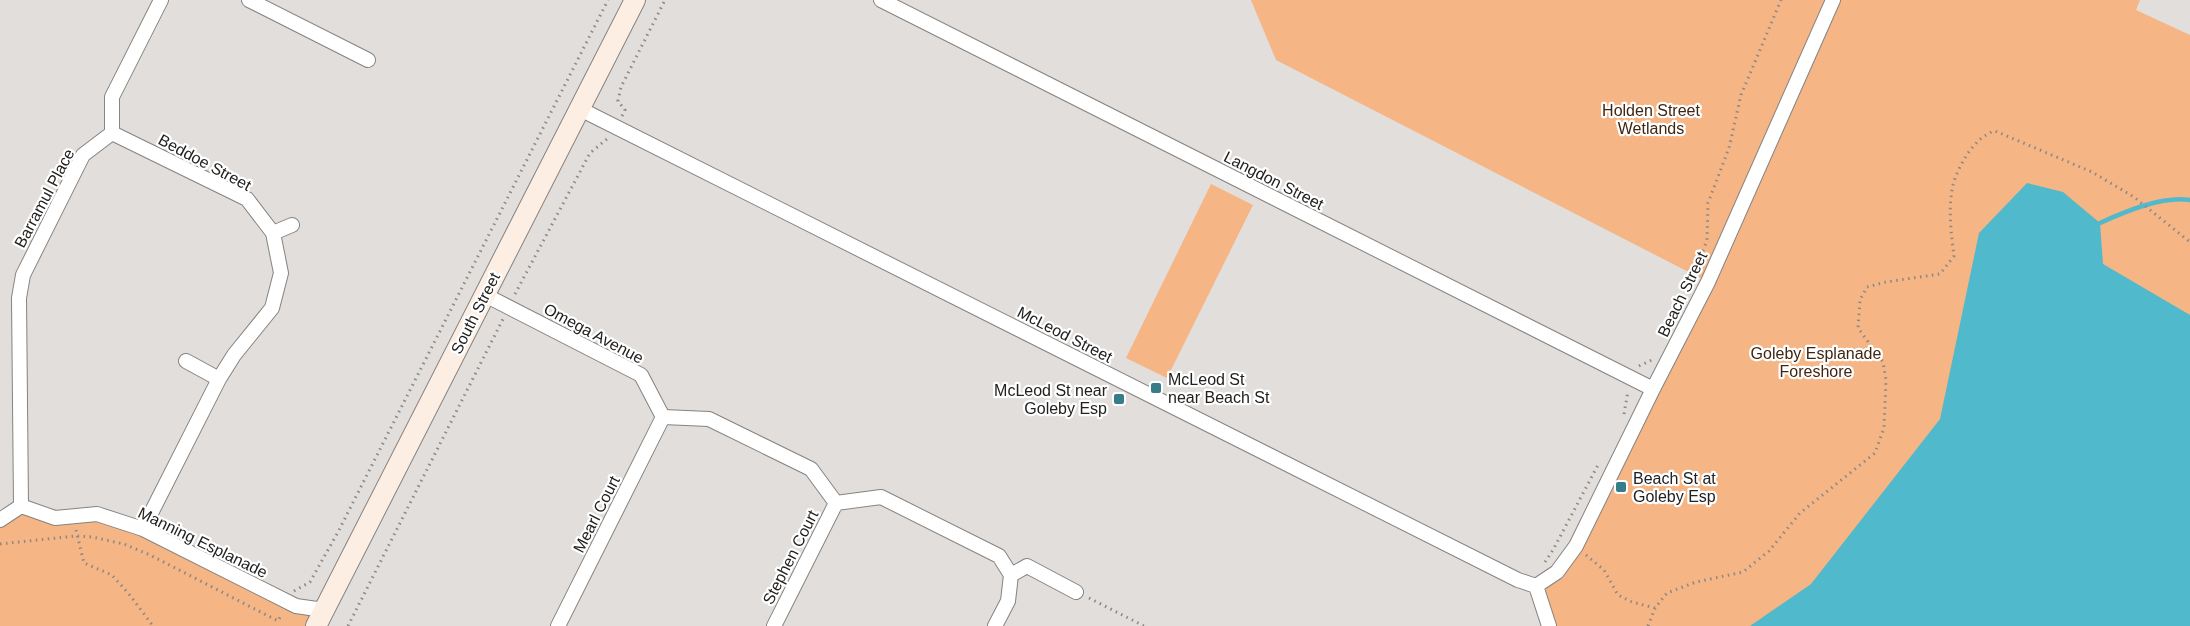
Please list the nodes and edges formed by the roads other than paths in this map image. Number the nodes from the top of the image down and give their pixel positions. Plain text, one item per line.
1 (161, 0) edge
2 (249, 0) edge
3 (635, 0) edge
4 (881, 0) edge
5 (1833, 0) edge
6 (368, 60) dead end
7 (580, 109) junction
8 (112, 133) junction
9 (292, 225) dead end
10 (273, 233) junction
11 (485, 295) junction
12 (186, 361) dead end
13 (219, 379) junction
14 (1653, 389) junction
15 (663, 417) junction
16 (836, 503) junction
17 (21, 506) junction
18 (0, 520) edge
19 (143, 529) junction
20 (1011, 575) junction
21 (1532, 585) junction
22 (1076, 592) road end
23 (320, 618) edge
24 (558, 626) edge
25 (774, 626) edge
26 (995, 626) edge
27 (1549, 626) edge

1 - 8 street
2 - 6 street
3 - 7 street, South Street
4 - 14 street, Langdon Street
5 - 14 street, Beach Street
7 - 11 street, South Street
7 - 21 street, McLeod Street
8 - 10 street, Beddoe Street
8 - 17 street, Barramul Place
9 - 10 street
10 - 13 street, Beddoe Street
11 - 15 street, Omega Avenue
11 - 23 street, South Street
12 - 13 street
13 - 19 street, Beddoe Street
14 - 21 street, Beach Street
15 - 16 street
15 - 24 street, Mearl Court
16 - 20 street
16 - 25 street, Stephen Court
17 - 18 street
17 - 19 street, Manning Esplanade
19 - 23 street, Manning Esplanade
20 - 22 street
20 - 26 street
21 - 27 street

